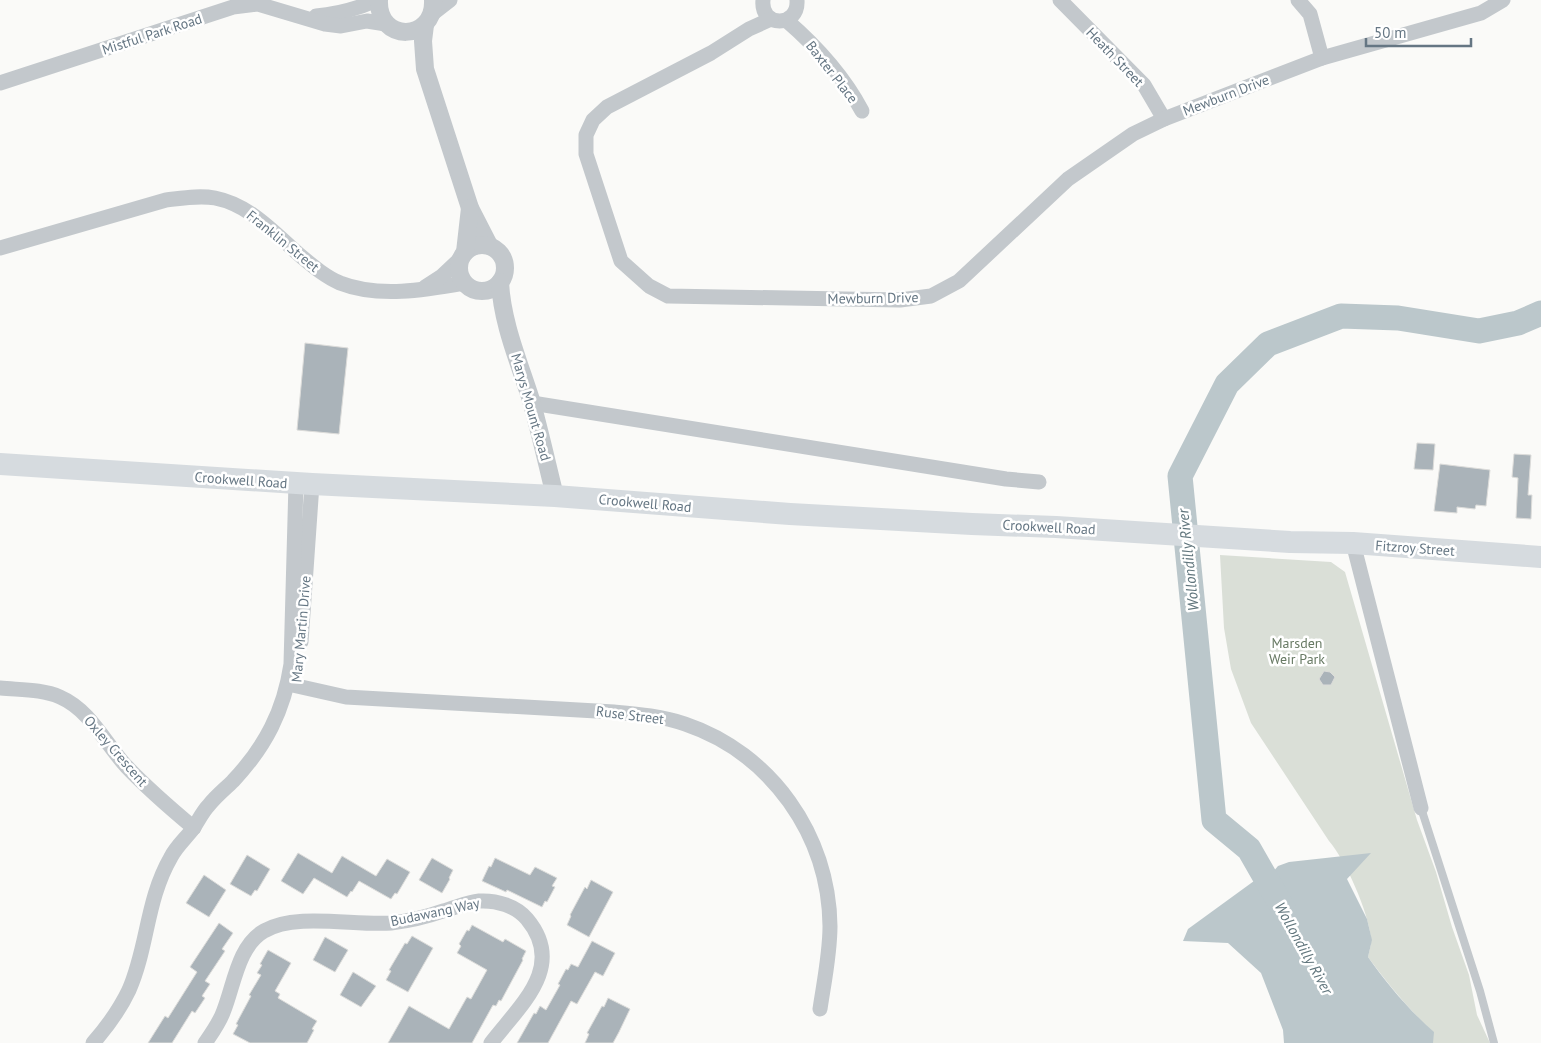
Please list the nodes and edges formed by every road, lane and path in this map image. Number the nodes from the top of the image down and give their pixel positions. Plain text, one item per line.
1 (378, 0) edge
2 (450, 0) edge
3 (1060, 0) edge
4 (1298, 0) edge
5 (1503, 0) edge
6 (258, 2) edge
7 (766, 10) edge
8 (793, 10) edge
9 (430, 13) edge
10 (305, 17) junction
11 (393, 28) junction
12 (1322, 58) junction
13 (425, 69) junction
14 (0, 83) edge
15 (862, 111) dead end
16 (1164, 119) junction
17 (470, 208) junction
18 (489, 245) junction
19 (0, 248) edge
20 (462, 255) junction
21 (500, 282) junction
22 (471, 287) junction
23 (422, 290) junction
24 (505, 319) junction
25 (532, 403) junction
26 (0, 464) edge
27 (1039, 482) dead end
28 (304, 484) junction
29 (555, 496) junction
30 (1290, 542) joint
31 (1353, 543) junction
32 (1541, 557) edge
33 (292, 685) junction
34 (0, 688) edge
35 (1421, 808) joint
36 (194, 828) junction
37 (820, 1009) dead end
38 (93, 1043) edge
39 (205, 1043) edge
40 (491, 1043) edge
41 (1494, 1043) edge

1 - 10 street, Mistful Park Road
1 - 11 street
2 - 9 street
3 - 16 street, Heath Street
4 - 12 street
5 - 12 street, Mewburn Drive
6 - 10 street, Mistful Park Road
6 - 14 street, Mistful Park Road
7 - 8 street
7 - 16 street, Mewburn Drive
8 - 15 street, Baxter Place
9 - 11 street
9 - 13 street
10 - 11 street, Mistful Park Road
11 - 13 street
12 - 16 street, Mewburn Drive
13 - 17 street
17 - 18 street
17 - 20 street
18 - 20 street
18 - 21 street
19 - 23 street, Franklin Street
20 - 22 street
20 - 23 street
21 - 22 street
21 - 24 street, Marys Mount Road
22 - 23 street, Franklin Street
22 - 24 street, Marys Mount Road
24 - 25 street, Marys Mount Road
25 - 27 street
25 - 29 street, Marys Mount Road
26 - 28 main road, Crookwell Road
28 - 29 main road, Crookwell Road
28 - 33 street, Mary Martin Drive
29 - 30 main road, Crookwell Road
30 - 31 main road, Fitzroy Street
31 - 32 main road, Fitzroy Street
31 - 35 street
33 - 36 street, Mary Martin Drive
33 - 37 street, Ruse Street
34 - 36 street, Oxley Crescent
35 - 41 lane
36 - 38 street, Mary Martin Drive
39 - 40 street, Budawang Way

